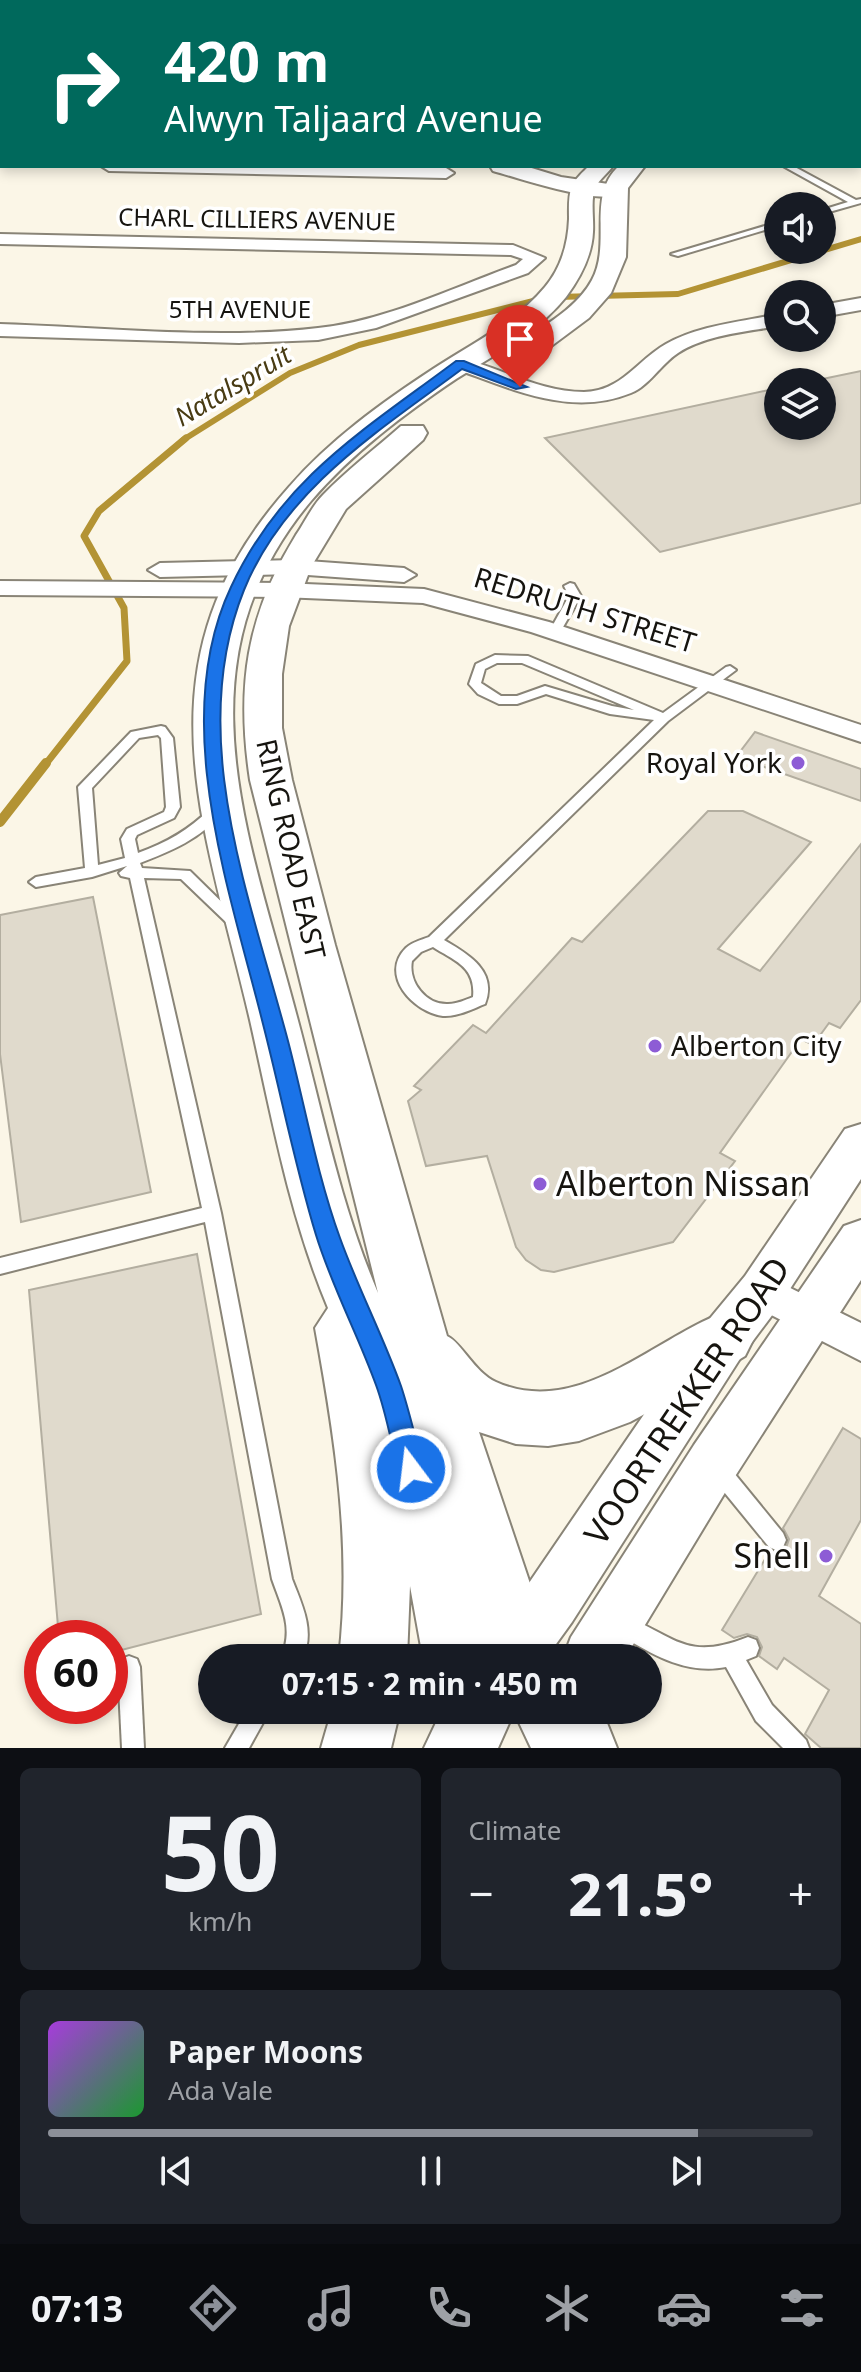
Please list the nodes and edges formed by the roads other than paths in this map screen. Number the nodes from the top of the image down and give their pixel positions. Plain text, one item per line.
1 (205, 168) edge
2 (519, 168) edge
3 (543, 168) edge
4 (791, 168) edge
5 (446, 173) dead end
6 (607, 178) edge
7 (858, 202) edge
8 (836, 208) edge
9 (764, 228) edge
10 (0, 239) edge
11 (513, 250) joint
12 (675, 254) dead end
13 (861, 304) edge
14 (836, 308) edge
15 (764, 322) edge
16 (0, 330) edge
17 (475, 369) junction
18 (0, 568) edge
19 (57, 579) junction
20 (265, 579) junction
21 (570, 586) dead end
22 (0, 588) edge
23 (561, 624) junction
24 (722, 677) junction
25 (861, 714) edge
26 (664, 718) junction
27 (861, 734) edge
28 (220, 805) junction
29 (133, 866) junction
30 (92, 872) junction
31 (36, 882) dead end
32 (434, 941) junction
33 (253, 942) junction
34 (861, 1142) edge
35 (212, 1213) junction
36 (328, 1236) junction
37 (861, 1240) edge
38 (0, 1266) edge
39 (762, 1291) junction
40 (813, 1315) junction
41 (414, 1323) junction
42 (725, 1338) junction
43 (861, 1343) edge
44 (713, 1463) junction
45 (776, 1540) dead end
46 (603, 1640) edge
47 (299, 1644) edge
48 (374, 1644) edge
49 (493, 1644) edge
50 (498, 1644) edge
51 (512, 1644) edge
52 (129, 1667) dead end
53 (251, 1724) edge
54 (362, 1724) edge
55 (786, 1743) edge
56 (133, 1748) edge
57 (236, 1748) edge
58 (356, 1748) edge

1 - 5 street
2 - 6 main road
3 - 6 main road
4 - 7 lane
6 - 17 main road, RING ROAD EAST
6 - 17 main road, RING ROAD EAST
7 - 8 lane
9 - 12 lane
10 - 11 street, CHARL CILLIERS AVENUE
11 - 16 street, 5TH AVENUE
13 - 14 street
15 - 17 street
17 - 20 main road, RING ROAD EAST
18 - 19 street
19 - 20 street, REDRUTH STREET
19 - 22 street
20 - 23 street, REDRUTH STREET
20 - 28 main road, RING ROAD EAST
20 - 41 main road, RING ROAD EAST
21 - 23 lane
23 - 24 street, REDRUTH STREET
24 - 25 street
24 - 26 lane
24 - 27 street, REDRUTH STREET
26 - 26 lane
26 - 32 lane
28 - 29 lane
28 - 33 main road, RING ROAD EAST
29 - 30 lane
29 - 30 lane
29 - 33 lane
29 - 35 lane
30 - 31 lane
32 - 32 lane
33 - 36 main road, RING ROAD EAST
34 - 39 street, VOORTREKKER ROAD
35 - 38 lane
35 - 47 lane
36 - 48 main road
36 - 49 main road, RING ROAD EAST
37 - 40 street, VOORTREKKER ROAD
39 - 40 street
39 - 42 street, VOORTREKKER ROAD
40 - 43 street
40 - 44 street, VOORTREKKER ROAD
41 - 42 main road
41 - 50 main road, RING ROAD EAST
42 - 51 street, VOORTREKKER ROAD
44 - 45 lane
44 - 46 street, VOORTREKKER ROAD
46 - 55 lane
52 - 56 lane
53 - 57 lane
54 - 58 main road

